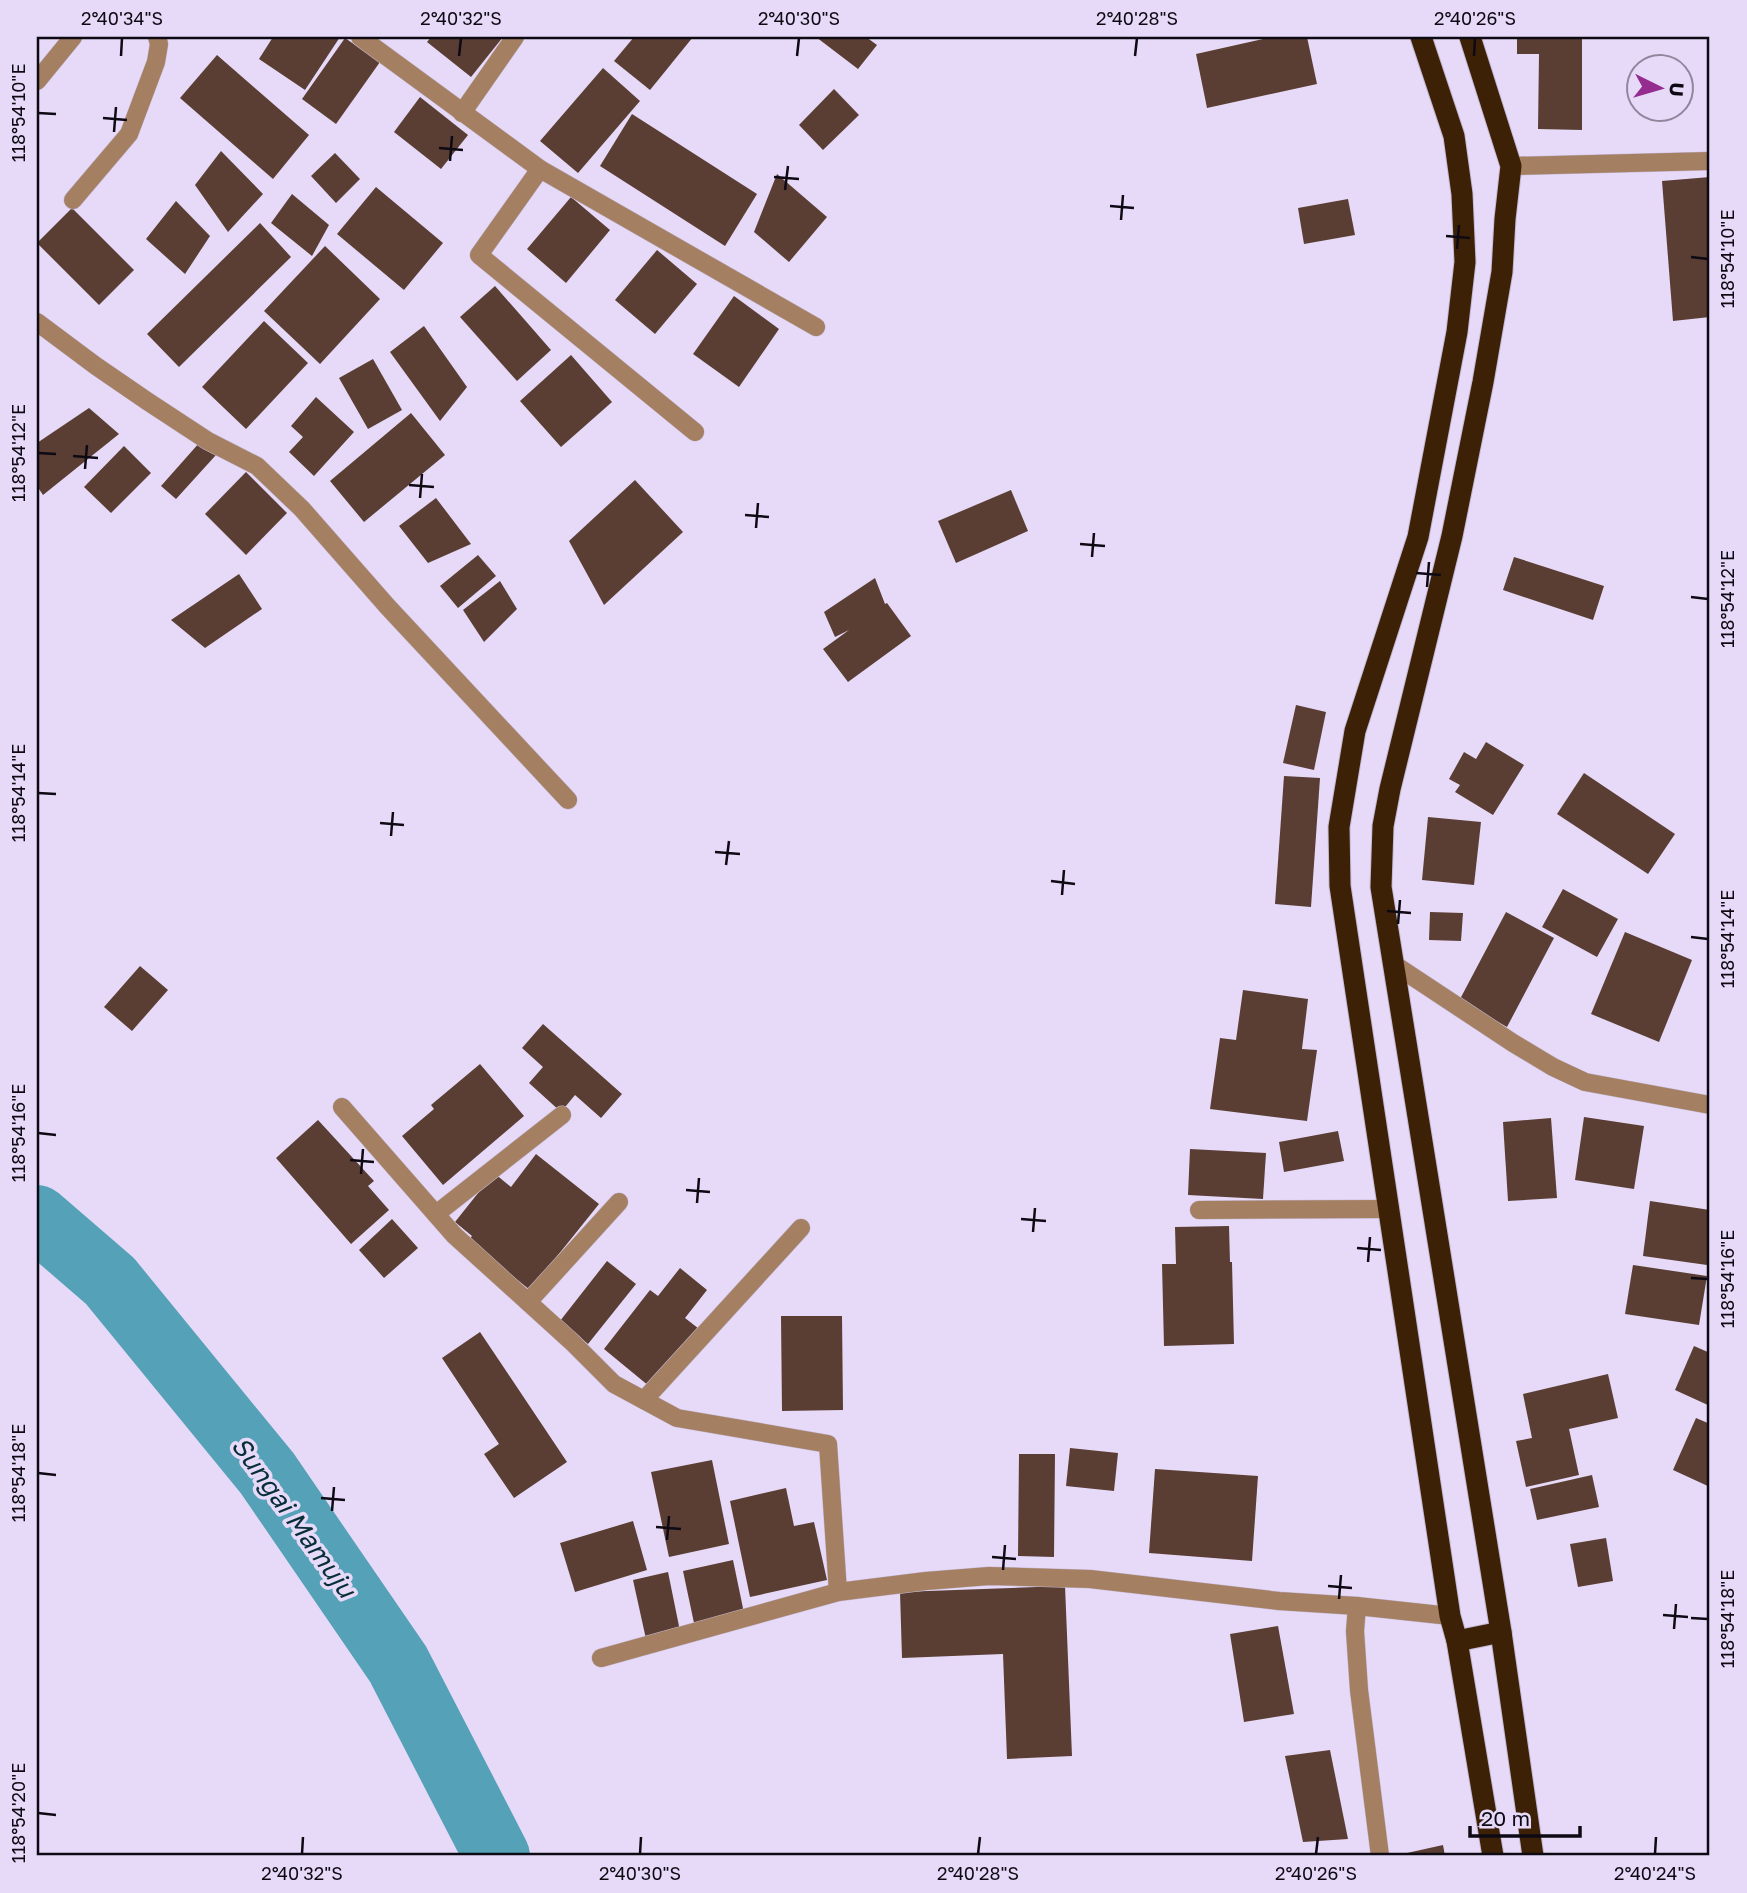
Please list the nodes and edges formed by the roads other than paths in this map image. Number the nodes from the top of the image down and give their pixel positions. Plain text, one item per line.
1 (73, 37) edge
2 (157, 37) edge
3 (359, 37) edge
4 (515, 37) edge
5 (1421, 37) edge
6 (1470, 37) edge
7 (37, 81) edge
8 (462, 113) junction
9 (1710, 161) edge
10 (1511, 166) junction
11 (540, 169) junction
12 (73, 200) dead end
13 (37, 322) edge
14 (816, 327) dead end
15 (695, 432) dead end
16 (568, 800) dead end
17 (1392, 963) junction
18 (1710, 1105) edge
19 (342, 1107) dead end
20 (562, 1115) dead end
21 (619, 1202) dead end
22 (1388, 1209) junction
23 (1199, 1210) dead end
24 (436, 1214) junction
25 (801, 1228) dead end
26 (528, 1302) junction
27 (644, 1400) junction
28 (838, 1592) junction
29 (1357, 1606) junction
30 (1450, 1616) junction
31 (1501, 1632) junction
32 (1457, 1641) junction
33 (601, 1658) dead end
34 (1380, 1856) edge
35 (1493, 1856) edge
36 (1533, 1856) edge

1 - 7 street
2 - 12 street
3 - 8 street
4 - 8 street
5 - 22 highway
6 - 10 highway
8 - 11 street
9 - 10 street
10 - 17 highway
11 - 14 street
11 - 15 street
13 - 16 street
17 - 18 street
17 - 31 highway
19 - 24 street
20 - 24 street
21 - 26 street
22 - 23 street
22 - 30 highway
24 - 26 street
25 - 27 street
26 - 27 street
27 - 28 street
28 - 29 street
28 - 33 street
29 - 30 street
29 - 34 street
30 - 32 highway
31 - 32 highway
31 - 36 highway
32 - 35 highway

